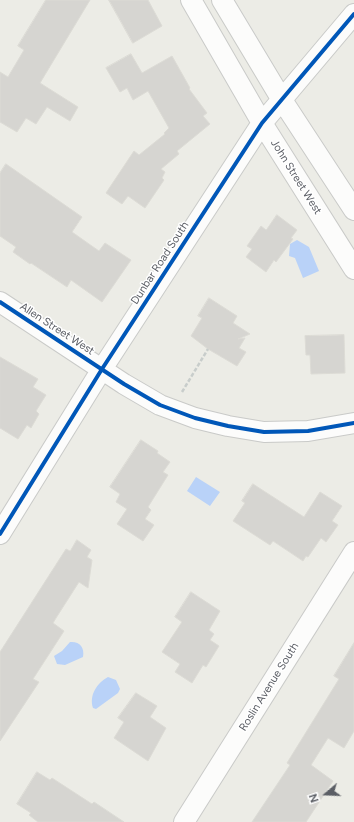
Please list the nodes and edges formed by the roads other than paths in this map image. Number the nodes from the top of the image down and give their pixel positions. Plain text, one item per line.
1 (191, 0) edge
2 (222, 0) edge
3 (354, 14) edge
4 (282, 100) junction
5 (262, 123) junction
6 (354, 210) edge
7 (354, 269) edge
8 (0, 302) edge
9 (102, 369) junction
10 (354, 423) edge
11 (0, 534) edge
12 (354, 552) edge
13 (184, 822) edge

1 - 5 street, John Street West
2 - 4 street
3 - 4 street, Dunbar Road South
4 - 5 street, Dunbar Road South
4 - 6 street
5 - 7 street, John Street West
5 - 9 street, Dunbar Road South
8 - 9 street, Allen Street West
9 - 10 street, Allen Street West
9 - 11 street, Dunbar Road South
12 - 13 street, Roslin Avenue South

